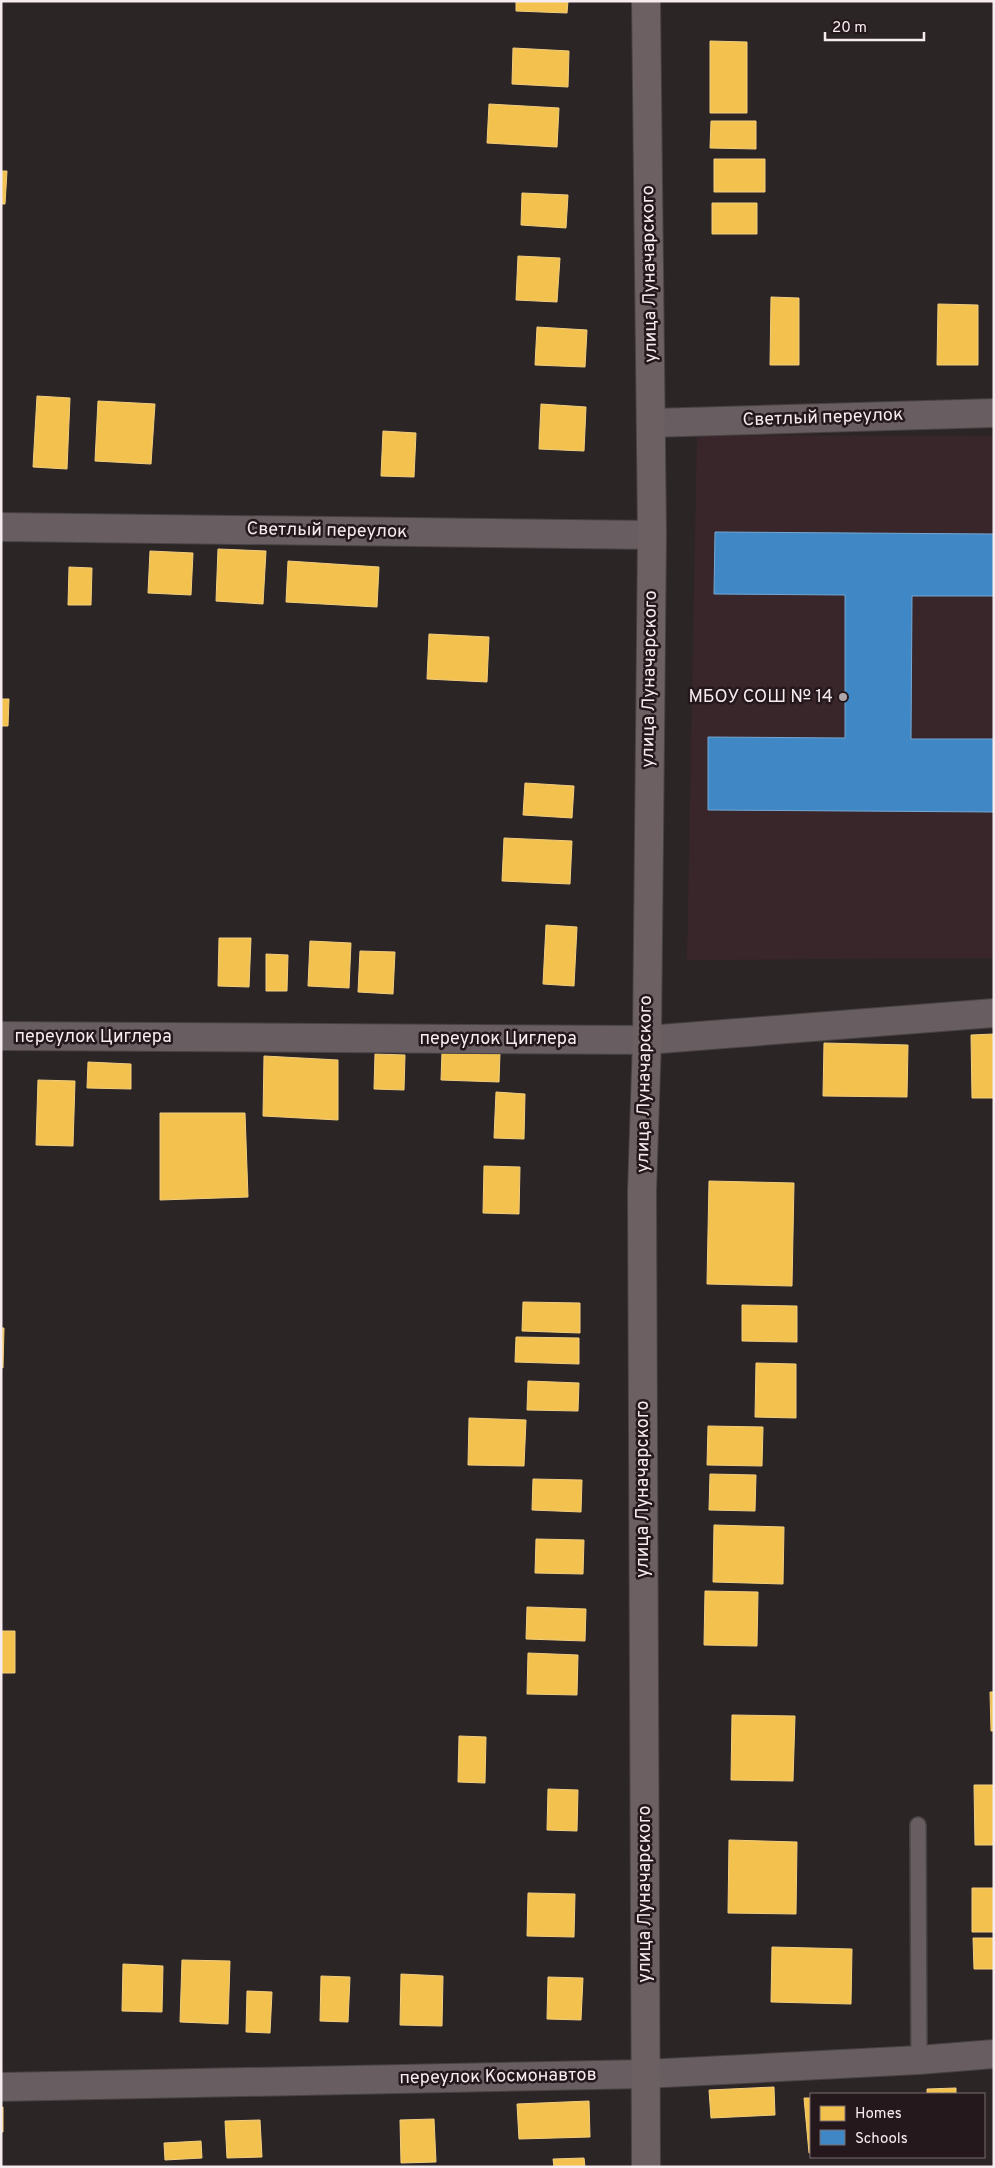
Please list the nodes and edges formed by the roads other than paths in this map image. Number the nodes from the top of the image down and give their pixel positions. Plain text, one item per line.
1 (646, 1) edge
2 (994, 413) edge
3 (651, 423) junction
4 (1, 527) edge
5 (652, 535) junction
6 (994, 1013) edge
7 (1, 1036) edge
8 (646, 1040) junction
9 (918, 1825) dead end
10 (994, 2054) edge
11 (919, 2060) junction
12 (645, 2074) junction
13 (1, 2086) edge
14 (646, 2167) edge

1 - 3 street, улица Луначарского
2 - 3 street, Светлый переулок
3 - 5 street, улица Луначарского
4 - 5 street, Светлый переулок
5 - 8 street, улица Луначарского
6 - 8 street, переулок Циглера
7 - 8 street, переулок Циглера
8 - 12 street, улица Луначарского
9 - 11 lane
10 - 11 street, переулок Космонавтов
11 - 12 street, переулок Космонавтов
12 - 13 street, переулок Космонавтов
12 - 14 street, улица Луначарского

